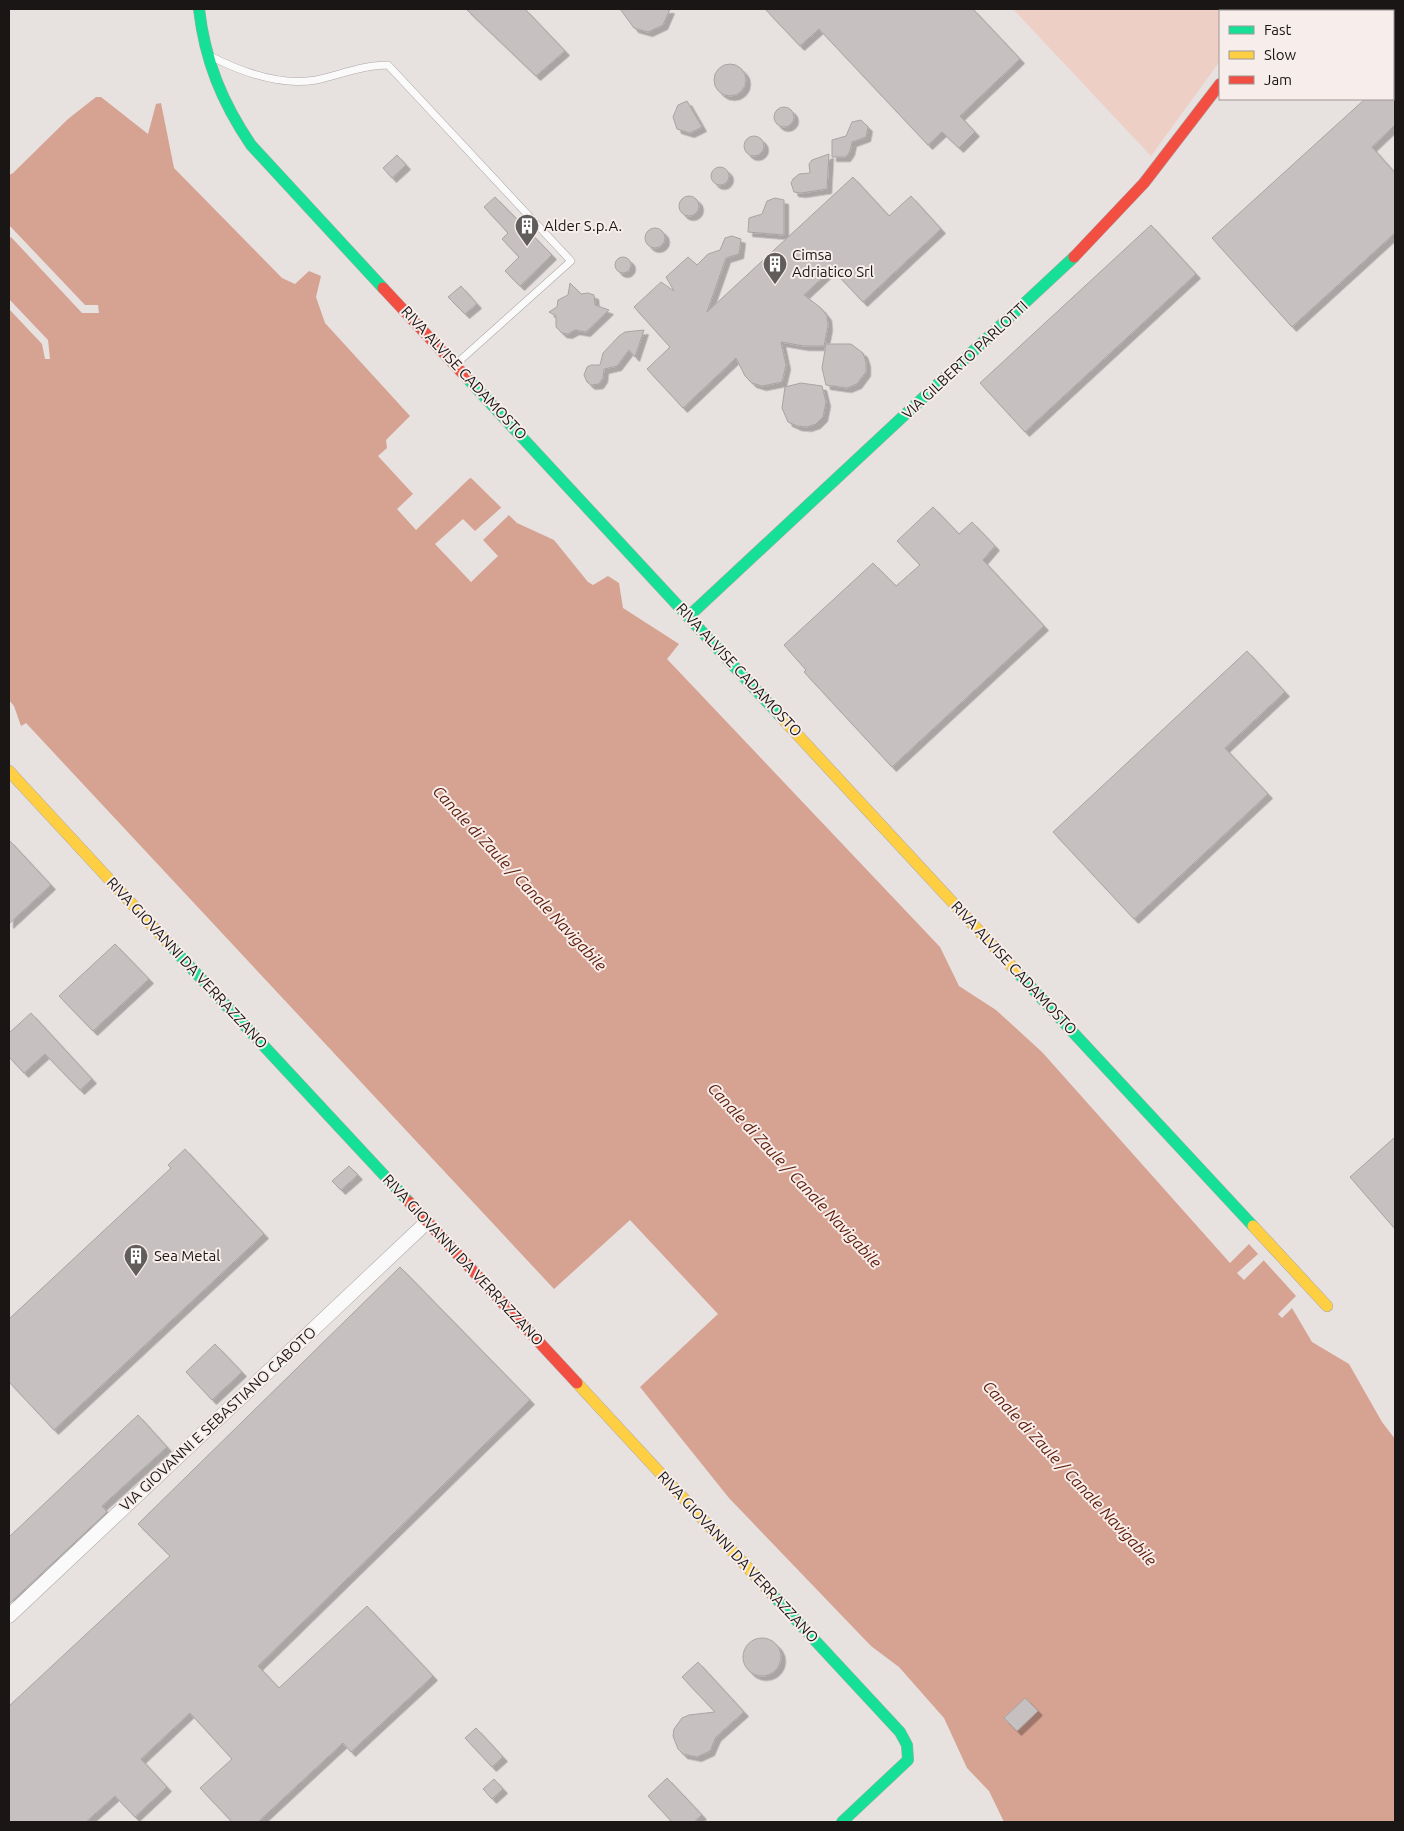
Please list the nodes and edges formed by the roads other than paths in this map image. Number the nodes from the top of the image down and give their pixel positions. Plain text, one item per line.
1 (199, 9) edge
2 (205, 54) junction
3 (1219, 85) edge
4 (456, 364) junction
5 (689, 616) junction
6 (9, 771) edge
7 (427, 1222) junction
8 (1327, 1306) dead end
9 (9, 1616) edge
10 (842, 1822) edge

1 - 2 street, RIVA ALVISE CADAMOSTO
2 - 4 street, RIVA ALVISE CADAMOSTO
2 - 4 lane
3 - 5 street, VIA GILBERTO PARLOTTI
4 - 5 street, RIVA ALVISE CADAMOSTO
5 - 8 street, RIVA ALVISE CADAMOSTO
6 - 7 street, RIVA GIOVANNI DA VERRAZZANO
7 - 9 street, VIA GIOVANNI E SEBASTIANO CABOTO
7 - 10 street, RIVA GIOVANNI DA VERRAZZANO

